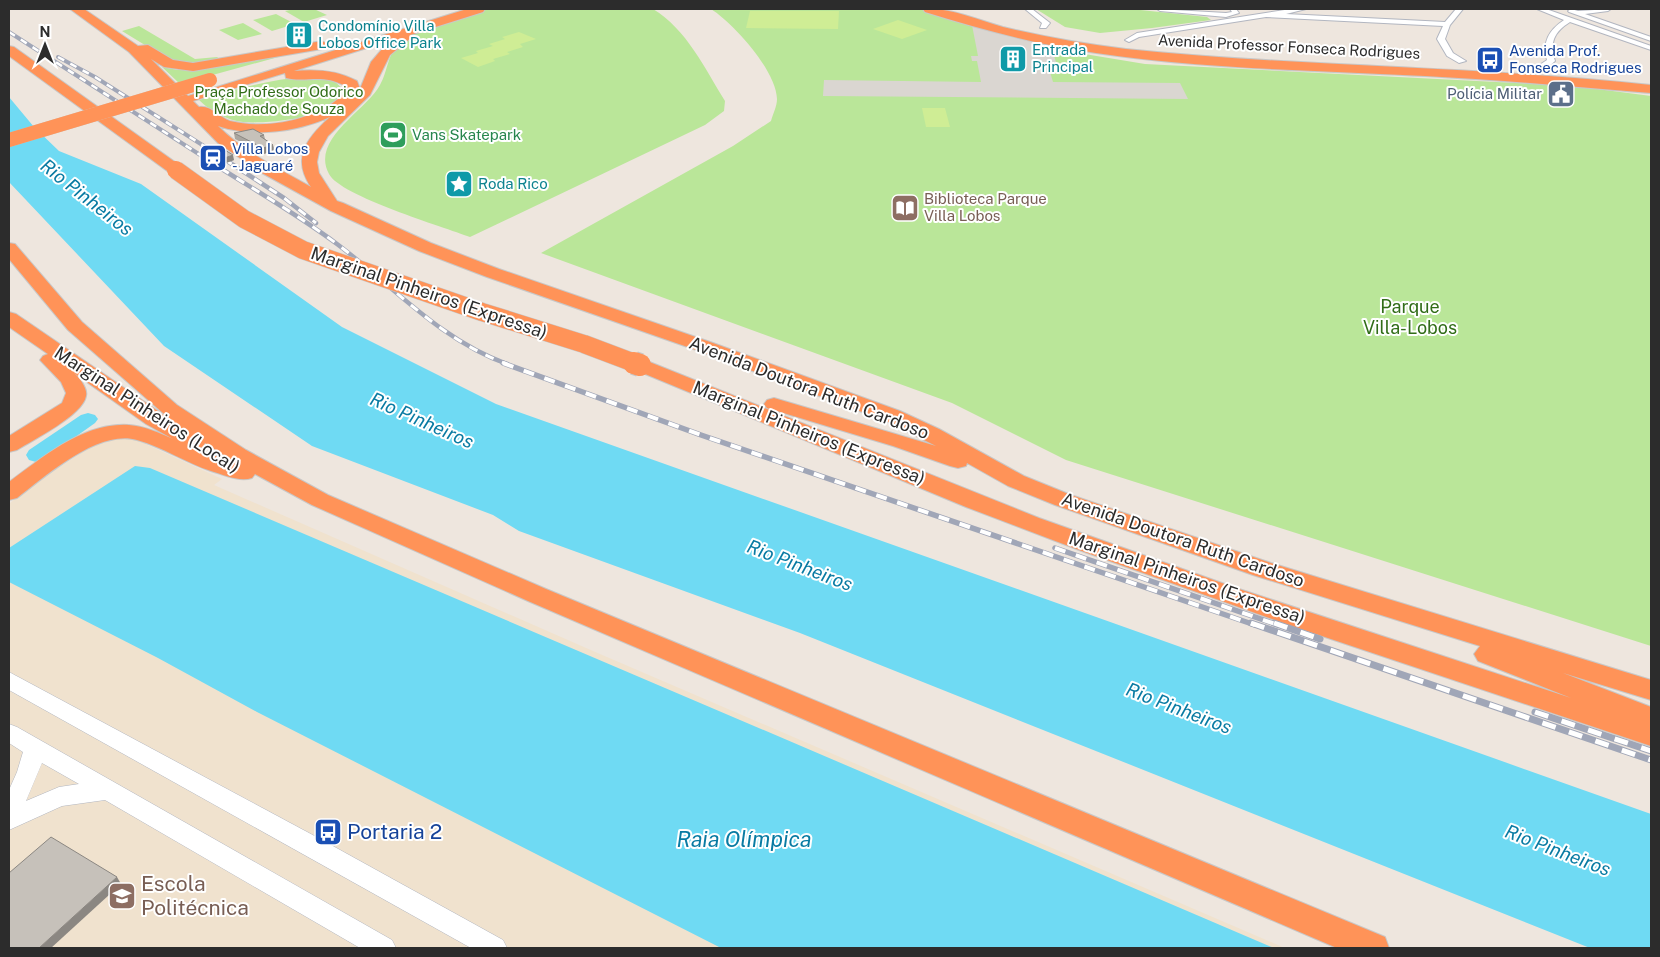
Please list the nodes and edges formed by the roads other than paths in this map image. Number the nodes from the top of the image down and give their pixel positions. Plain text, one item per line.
1 (76, 9) edge
2 (462, 9) edge
3 (479, 9) edge
4 (929, 9) edge
5 (1028, 9) edge
6 (1160, 9) edge
7 (1233, 9) edge
8 (1303, 9) edge
9 (1460, 9) edge
10 (1540, 9) edge
11 (1566, 9) edge
12 (1608, 9) edge
13 (1267, 15) junction
14 (1594, 15) junction
15 (1570, 19) junction
16 (1022, 21) dead end
17 (1447, 24) junction
18 (1043, 26) junction
19 (420, 27) junction
20 (1651, 39) edge
21 (1129, 40) junction
22 (125, 41) junction
23 (346, 42) junction
24 (1651, 48) edge
25 (9, 50) edge
26 (1253, 57) junction
27 (1290, 59) junction
28 (1462, 61) junction
29 (1544, 66) junction
30 (1651, 77) edge
31 (248, 81) junction
32 (1651, 89) edge
33 (188, 105) junction
34 (9, 140) edge
35 (9, 153) edge
36 (330, 204) junction
37 (9, 248) edge
38 (9, 319) edge
39 (694, 386) junction
40 (9, 445) edge
41 (244, 473) junction
42 (1016, 481) junction
43 (9, 493) edge
44 (320, 500) junction
45 (1385, 608) junction
46 (10, 682) edge
47 (1651, 690) edge
48 (1651, 718) edge
49 (9, 733) edge
50 (1651, 735) edge
51 (35, 748) junction
52 (106, 790) junction
53 (9, 808) edge
54 (9, 820) edge
55 (383, 948) edge
56 (494, 948) edge
57 (1373, 948) edge

1 - 22 highway, Avenida Doutora Ruth Cardoso
2 - 23 highway
3 - 19 highway
4 - 26 highway, Avenida Professor Fonseca Rodrigues
5 - 18 street
6 - 7 street
8 - 13 street
9 - 17 street
10 - 15 street
11 - 14 street
12 - 14 street
13 - 17 street
13 - 21 street
14 - 20 street
15 - 24 street
15 - 29 street
16 - 18 highway, Avenida Professor Fonseca Rodrigues
17 - 28 street
18 - 21 highway, Avenida Professor Fonseca Rodrigues
19 - 31 highway
19 - 36 highway
21 - 26 highway, Avenida Professor Fonseca Rodrigues
22 - 23 highway
22 - 33 highway, Avenida Doutora Ruth Cardoso
23 - 34 highway, bridge
25 - 39 highway, Marginal Pinheiros (Expressa), bridge
26 - 27 highway, Avenida Professor Fonseca Rodrigues
27 - 28 highway, Avenida Professor Fonseca Rodrigues
27 - 32 highway, Avenida Professor Fonseca Rodrigues
28 - 29 highway, Avenida Professor Fonseca Rodrigues
29 - 30 highway, Avenida Professor Fonseca Rodrigues
31 - 33 highway
31 - 35 highway
33 - 36 highway, Avenida Doutora Ruth Cardoso
36 - 42 highway, Avenida Doutora Ruth Cardoso
37 - 44 highway
38 - 40 highway
38 - 41 highway, Marginal Pinheiros (Local)
39 - 42 highway
39 - 50 highway, Marginal Pinheiros (Expressa)
41 - 43 highway
41 - 44 highway, Marginal Pinheiros (Local)
42 - 45 highway, Avenida Doutora Ruth Cardoso
44 - 57 highway
45 - 47 highway, Avenida Doutora Ruth Cardoso
45 - 48 highway
46 - 56 street
49 - 51 street
51 - 52 street
51 - 53 street
52 - 54 street
52 - 55 street

